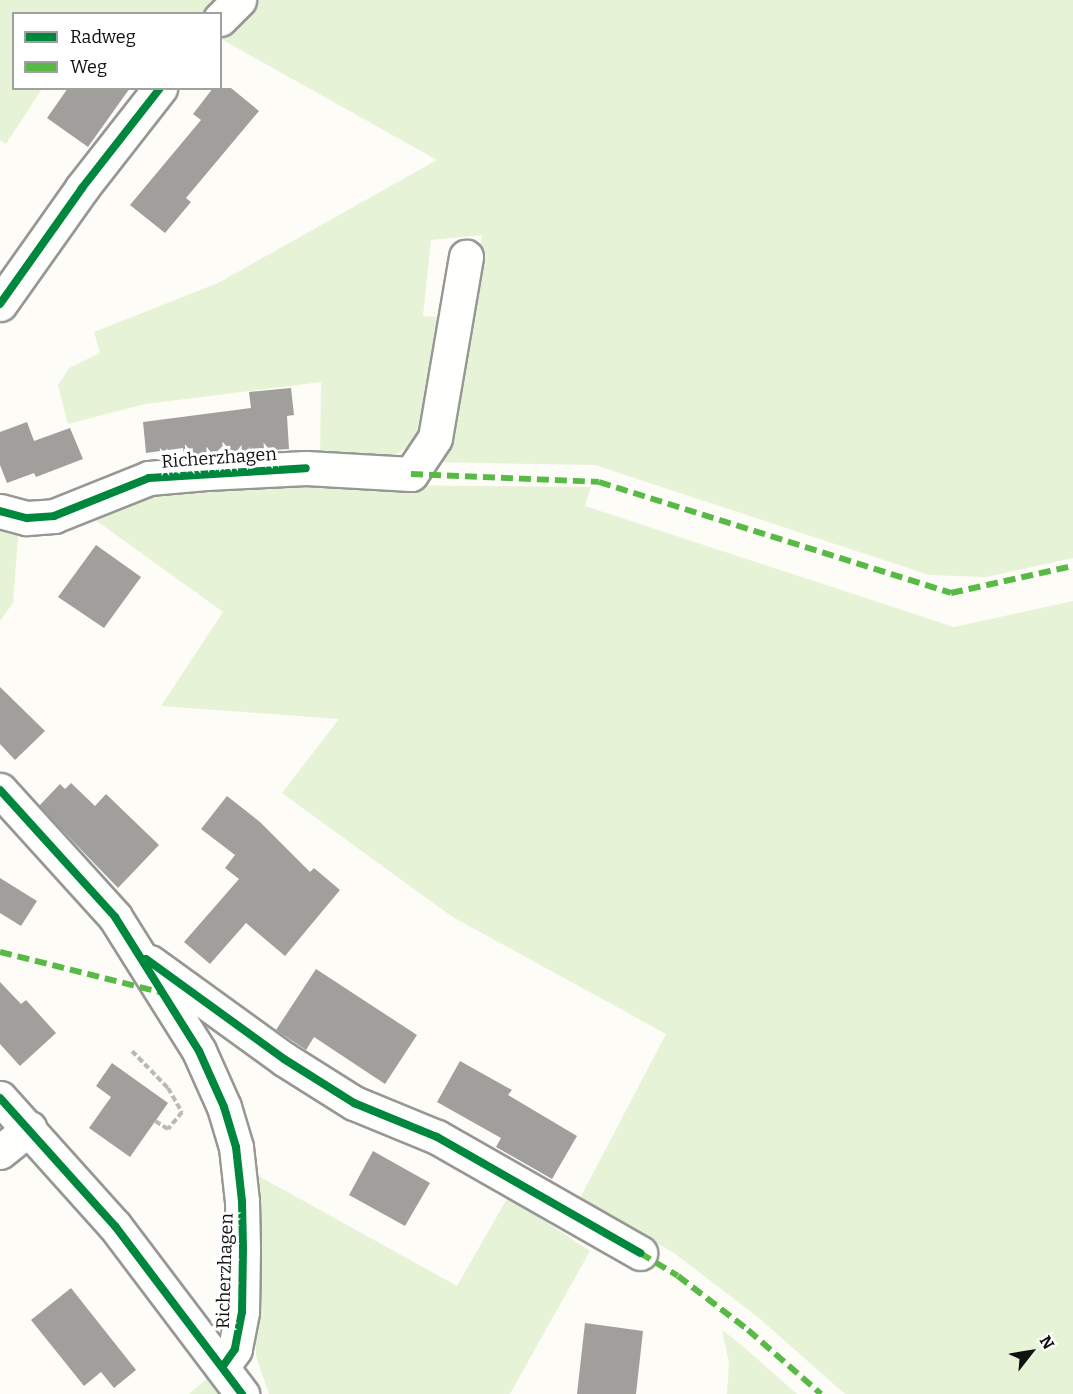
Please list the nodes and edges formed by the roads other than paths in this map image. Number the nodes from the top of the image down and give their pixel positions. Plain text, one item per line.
1 (238, 0) edge
2 (222, 17) edge
3 (158, 90) edge
4 (466, 257) dead end
5 (0, 304) edge
6 (0, 511) edge
7 (0, 790) edge
8 (141, 955) junction
9 (0, 1098) edge
10 (30, 1128) junction
11 (0, 1152) edge
12 (640, 1253) dead end
13 (224, 1365) junction
14 (242, 1394) edge

1 - 2 street
3 - 5 street
4 - 6 street, Richerzhagen
7 - 8 street, Richerzhagen
8 - 12 street, Richerzhagen
8 - 13 street, Richerzhagen
9 - 10 street, Richerzhagen
10 - 11 street
10 - 13 street, Richerzhagen
13 - 14 street

